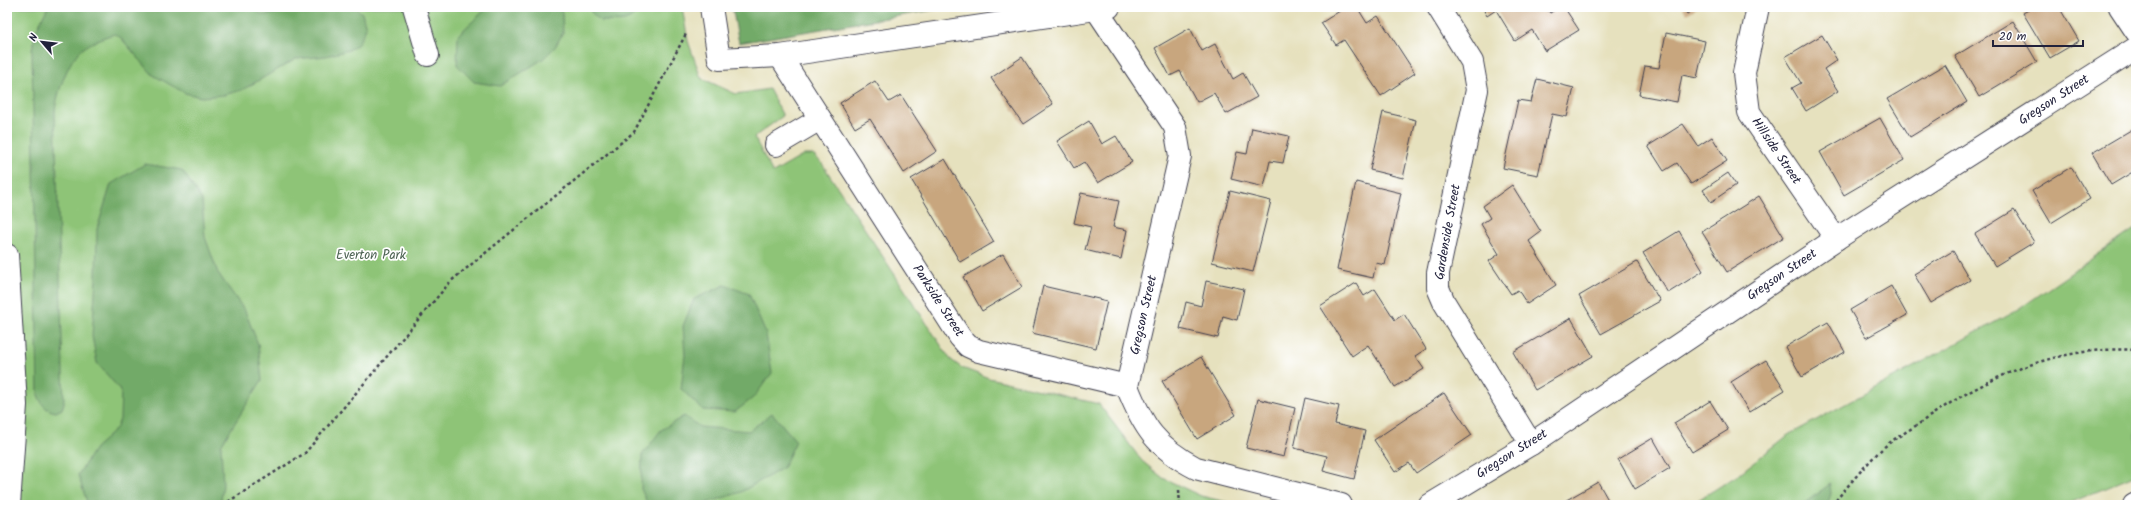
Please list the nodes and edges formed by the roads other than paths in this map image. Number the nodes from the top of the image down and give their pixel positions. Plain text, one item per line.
1 (414, 7) edge
2 (711, 7) edge
3 (1438, 7) edge
4 (1758, 7) edge
5 (2120, 7) edge
6 (1103, 8) edge
7 (2136, 31) edge
8 (2136, 48) edge
9 (428, 55) dead end
10 (780, 56) junction
11 (820, 119) junction
12 (776, 144) dead end
13 (1836, 239) junction
14 (7, 256) edge
15 (1127, 386) junction
16 (1531, 444) junction
17 (9, 505) edge
18 (1341, 505) edge
19 (1430, 505) edge

1 - 9 street
2 - 10 street
3 - 16 street, Gardenside Street
4 - 13 street, Hillside Street
5 - 7 street
6 - 10 street
6 - 15 street, Gregson Street
8 - 13 street, Gregson Street
10 - 11 street, Parkside Street
11 - 12 street
11 - 15 street, Parkside Street
13 - 16 street, Gregson Street
14 - 17 street
15 - 18 street
16 - 19 street, Gregson Street

